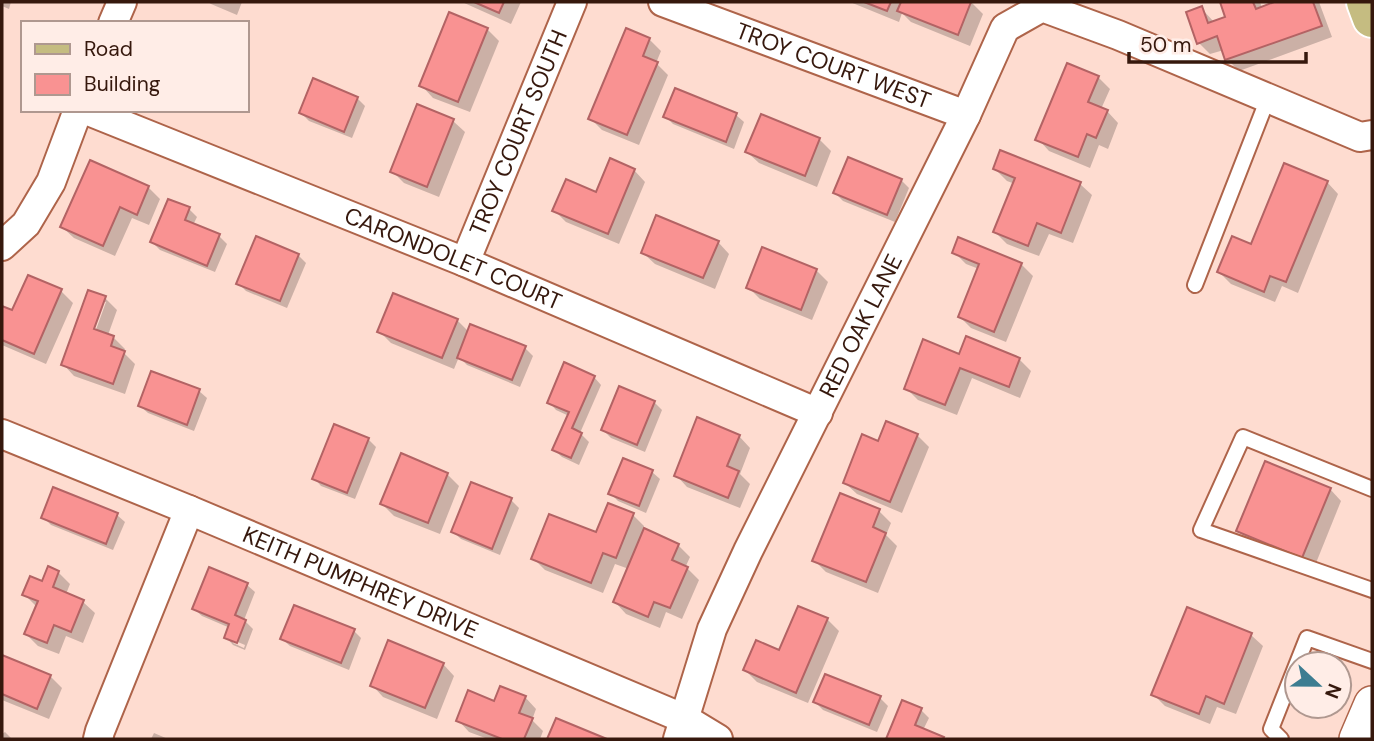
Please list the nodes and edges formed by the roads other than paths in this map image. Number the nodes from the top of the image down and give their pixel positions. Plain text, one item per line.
1 (122, 2) edge
2 (572, 2) edge
3 (663, 2) edge
4 (1366, 2) edge
5 (1372, 18) edge
6 (114, 21) edge
7 (1268, 98) junction
8 (77, 112) edge
9 (91, 112) edge
10 (966, 115) junction
11 (1372, 135) edge
12 (2, 246) edge
13 (465, 262) junction
14 (1195, 285) dead end
15 (818, 413) junction
16 (2, 434) edge
17 (1372, 489) edge
18 (189, 510) junction
19 (1372, 590) edge
20 (1372, 661) edge
21 (1372, 704) edge
22 (681, 729) edge
23 (98, 739) edge
24 (718, 739) edge
25 (1281, 739) edge
26 (1357, 739) edge

1 - 6 street
2 - 13 street, TROY COURT SOUTH
3 - 10 street, TROY COURT WEST
4 - 5 main road
7 - 10 street, RED OAK LANE
7 - 11 street, RED OAK LANE
7 - 14 lane
8 - 12 street
9 - 13 street, CARONDOLET COURT
10 - 15 street, RED OAK LANE
13 - 15 street, CARONDOLET COURT
15 - 22 street, RED OAK LANE
16 - 18 street, KEITH PUMPHREY DRIVE
17 - 19 lane
18 - 22 street, KEITH PUMPHREY DRIVE
18 - 23 street
20 - 25 lane
21 - 26 street
22 - 24 street, KEITH PUMPHREY DRIVE

